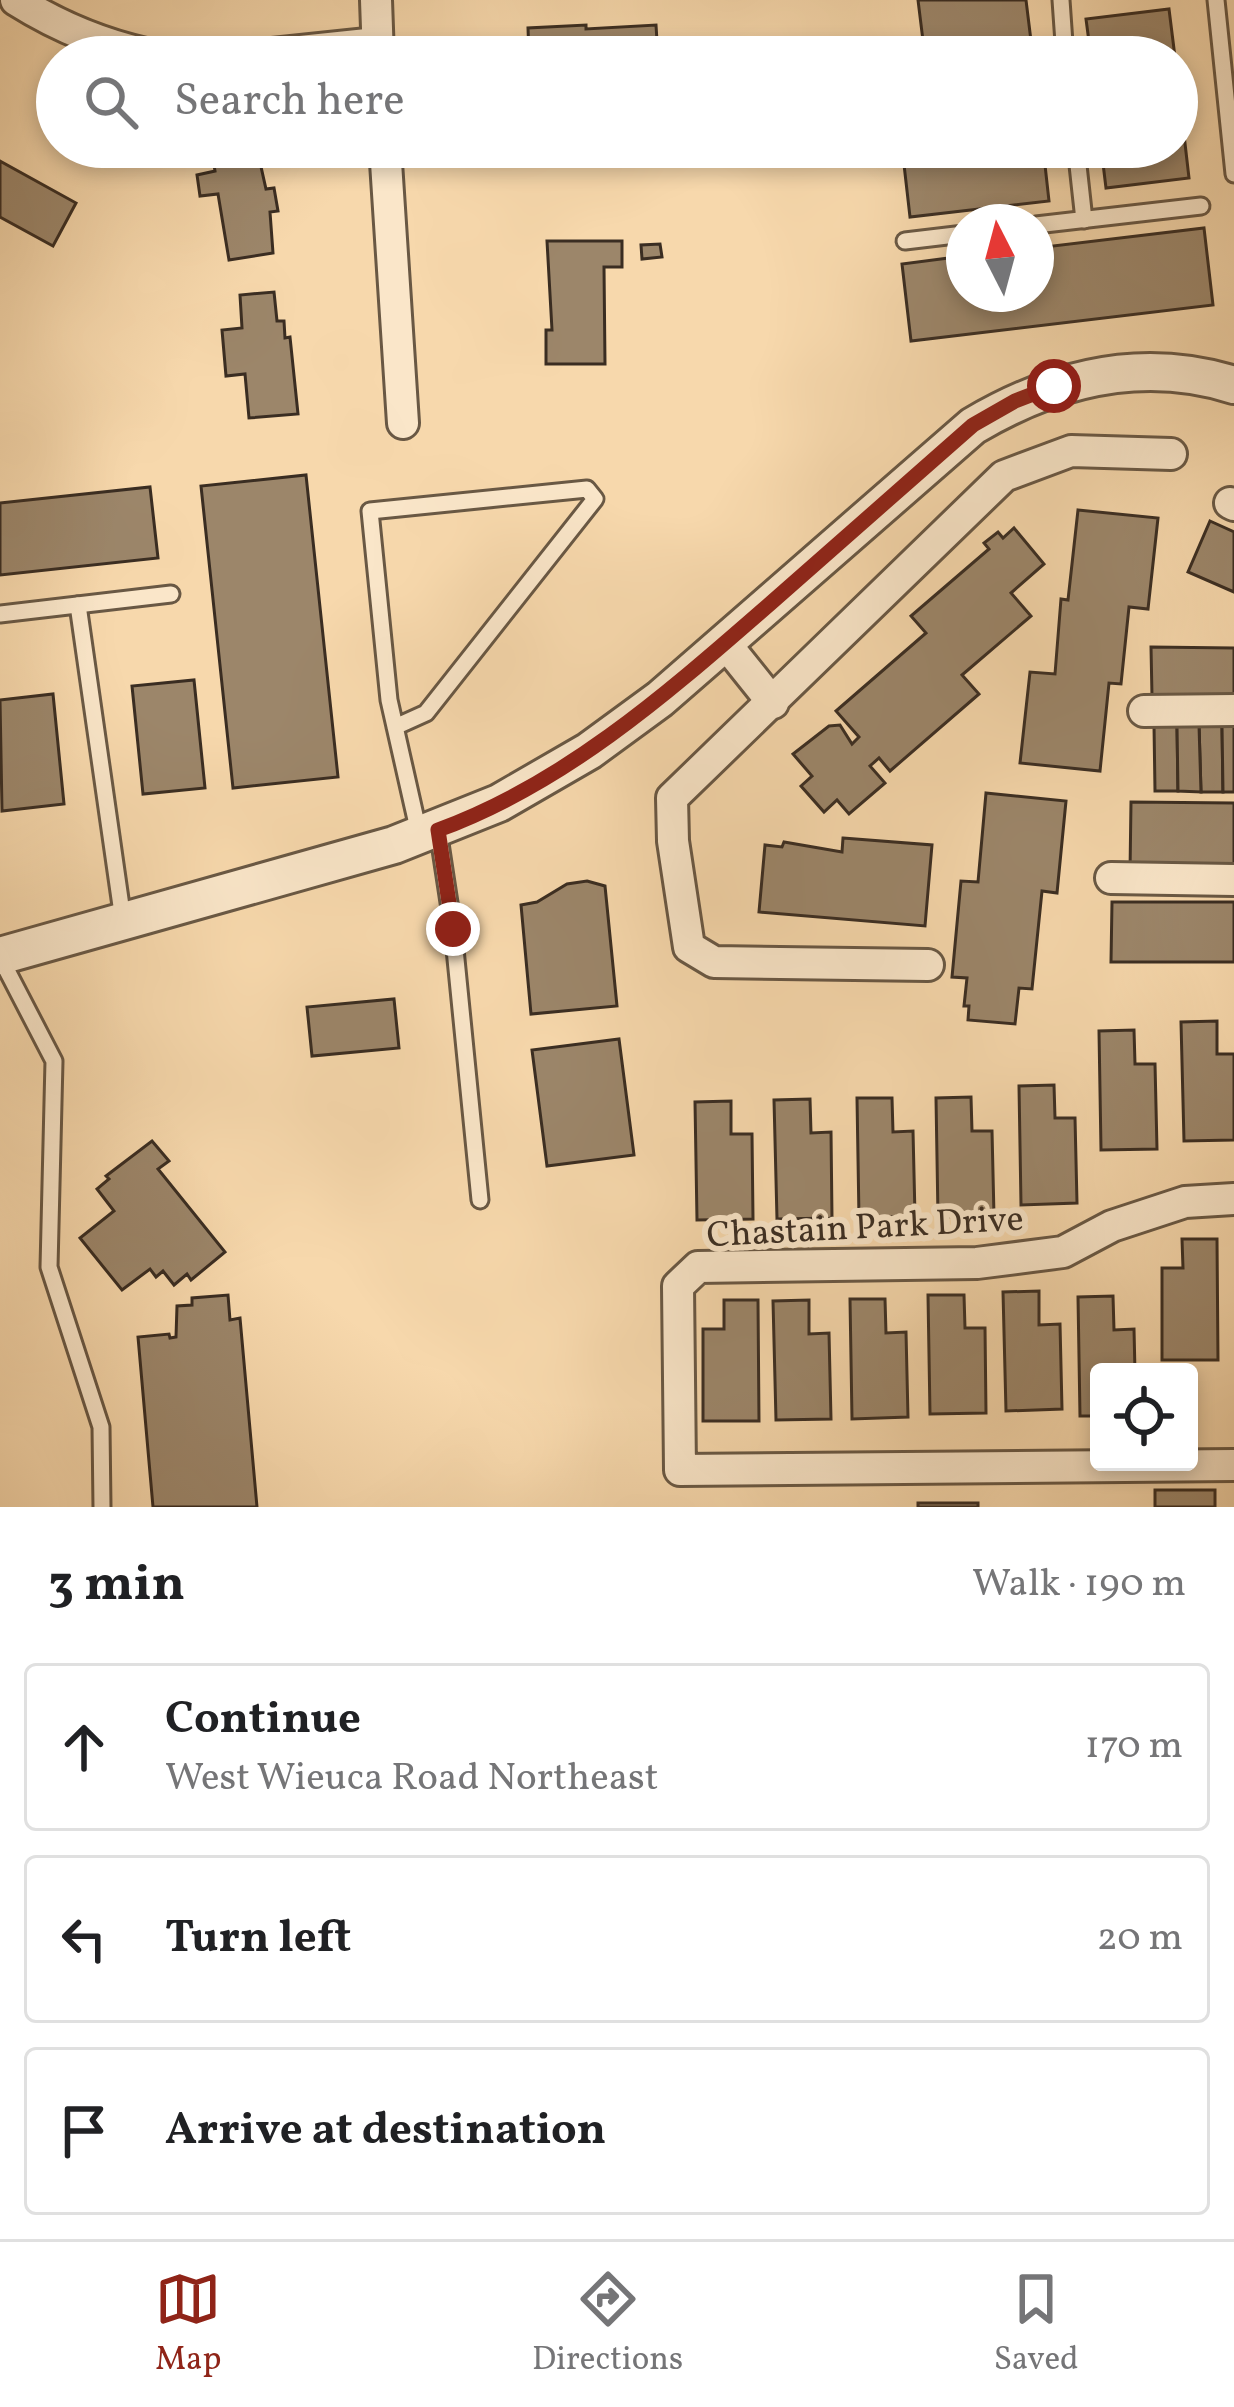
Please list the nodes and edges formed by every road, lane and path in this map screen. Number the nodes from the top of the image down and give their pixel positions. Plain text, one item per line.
1 (16, 0) edge
2 (376, 0) edge
3 (1061, 0) edge
4 (1216, 0) edge
5 (84, 36) edge
6 (377, 36) edge
7 (1064, 36) edge
8 (386, 168) edge
9 (1078, 168) edge
10 (1234, 175) edge
11 (1201, 206) dead end
12 (1084, 220) junction
13 (1054, 223) edge
14 (946, 236) edge
15 (905, 241) dead end
16 (1234, 385) edge
17 (403, 423) dead end
18 (1171, 454) dead end
19 (171, 594) dead end
20 (78, 605) junction
21 (0, 614) edge
22 (725, 643) junction
23 (773, 703) junction
24 (1234, 710) edge
25 (1144, 711) dead end
26 (395, 727) junction
27 (429, 833) junction
28 (1111, 878) dead end
29 (1234, 880) edge
30 (124, 923) junction
31 (0, 957) edge
32 (928, 965) dead end
33 (1234, 1199) edge
34 (480, 1200) dead end
35 (1234, 1465) edge
36 (102, 1507) edge

1 - 5 street
2 - 6 street
3 - 7 lane
4 - 10 lane
8 - 17 street
9 - 12 lane
11 - 12 lane
12 - 13 lane
14 - 15 lane
16 - 22 street
18 - 23 street
19 - 20 lane
20 - 21 lane
20 - 30 lane
22 - 23 street
22 - 27 street
23 - 32 street
24 - 25 street
26 - 26 lane
26 - 27 lane
27 - 30 street
27 - 34 lane
28 - 29 street
30 - 31 street
31 - 36 lane
33 - 35 street, Chastain Park Drive

